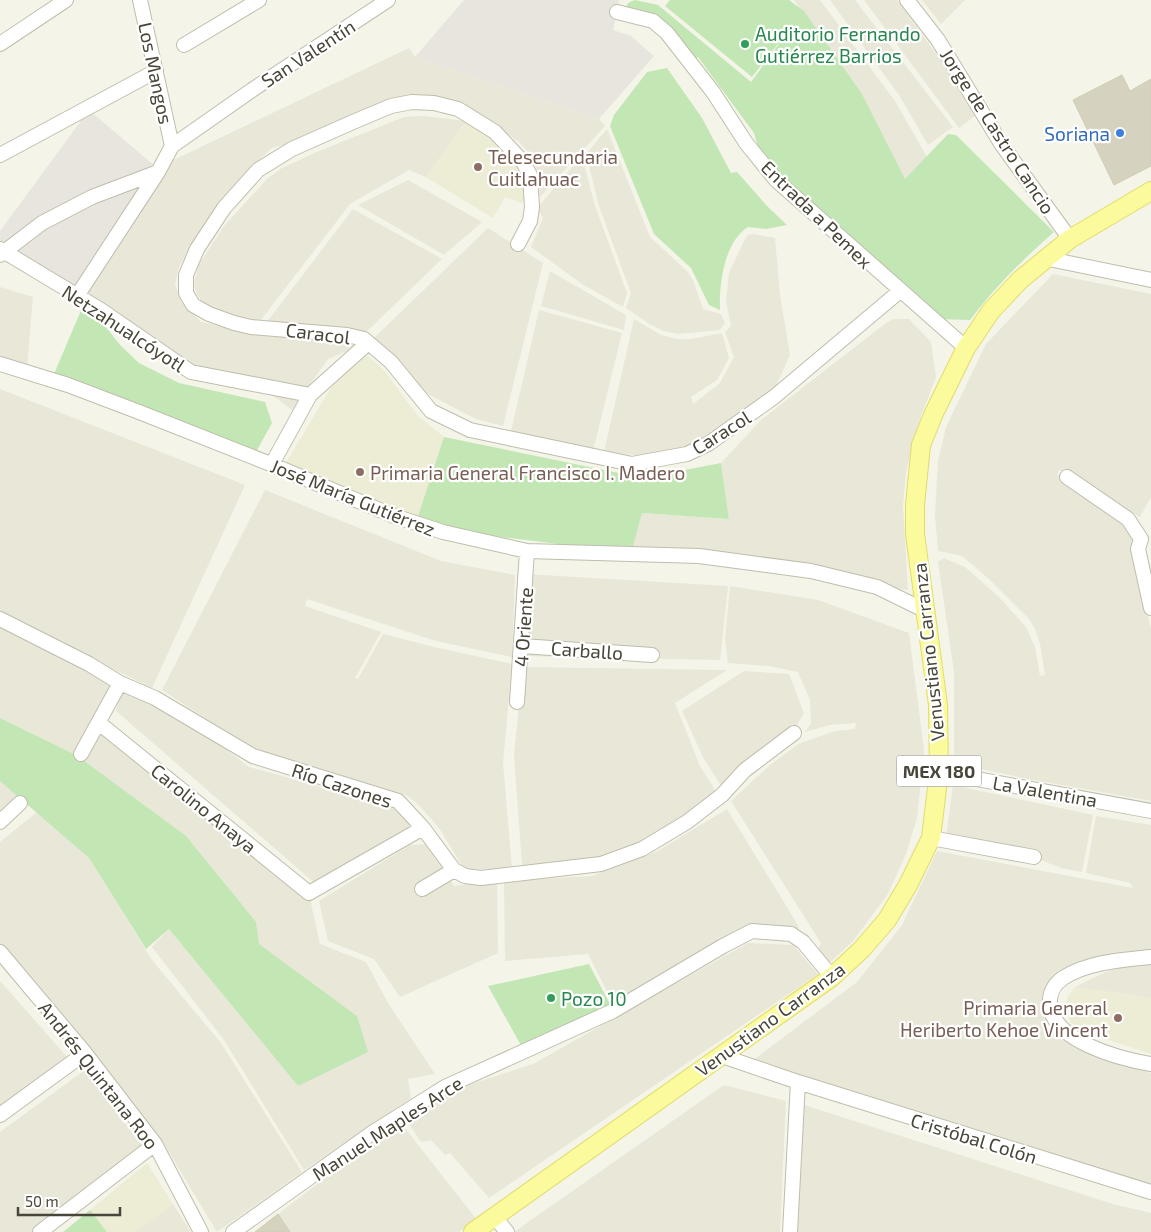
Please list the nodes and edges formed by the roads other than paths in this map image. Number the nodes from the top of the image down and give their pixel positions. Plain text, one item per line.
1 (66, 0) edge
2 (140, 0) edge
3 (259, 0) edge
4 (388, 0) edge
5 (907, 0) edge
6 (618, 12) dead end
7 (0, 44) edge
8 (184, 45) dead end
9 (156, 71) junction
10 (172, 146) junction
11 (0, 155) edge
12 (158, 172) junction
13 (1151, 191) edge
14 (1070, 239) junction
15 (518, 244) dead end
16 (2, 252) edge
17 (1044, 258) junction
18 (1151, 280) edge
19 (900, 292) junction
20 (77, 296) junction
21 (368, 342) junction
22 (966, 348) junction
23 (0, 364) edge
24 (310, 394) junction
25 (272, 464) junction
26 (1067, 477) dead end
27 (1146, 538) edge
28 (527, 551) junction
29 (1151, 608) edge
30 (924, 610) junction
31 (0, 618) edge
32 (522, 646) junction
33 (652, 654) dead end
34 (120, 683) junction
35 (518, 702) dead end
36 (99, 723) junction
37 (794, 733) dead end
38 (81, 754) dead end
39 (939, 772) junction
40 (20, 803) dead end
41 (1151, 810) edge
42 (0, 822) edge
43 (423, 828) junction
44 (931, 838) junction
45 (1034, 857) dead end
46 (454, 870) junction
47 (422, 889) dead end
48 (0, 952) edge
49 (1151, 957) edge
50 (832, 977) junction
51 (85, 1054) junction
52 (722, 1056) junction
53 (1151, 1064) edge
54 (798, 1082) junction
55 (0, 1115) edge
56 (155, 1144) junction
57 (1151, 1192) edge
58 (495, 1217) junction
59 (40, 1232) edge
60 (201, 1232) edge
61 (233, 1232) edge
62 (473, 1232) edge
63 (507, 1232) edge
64 (790, 1232) edge

1 - 7 street
2 - 9 street, Los Mangos
3 - 8 street
4 - 10 street, San Valentín
5 - 14 street, Jorge de Castro Cancio
6 - 19 street, Entrada a Pemex
9 - 10 street, Los Mangos
9 - 11 street
10 - 12 street
12 - 16 street
12 - 20 street
13 - 14 main road, Venustiano Carranza / MEX 180
14 - 17 main road, Venustiano Carranza / MEX 180
15 - 21 street, Caracol
16 - 20 street, Netzahualcóyotl
17 - 18 street
17 - 22 main road, Venustiano Carranza / MEX 180
19 - 21 street, Caracol
19 - 22 street, Entrada a Pemex
20 - 24 street, Netzahualcóyotl
21 - 24 street
22 - 30 main road, Venustiano Carranza / MEX 180
23 - 25 street, José María Gutiérrez
24 - 25 street
25 - 28 street, José María Gutiérrez
26 - 27 street
27 - 29 street
28 - 30 street, José María Gutiérrez
28 - 32 street, 4 Oriente
30 - 39 main road, Venustiano Carranza / MEX 180
31 - 34 street, Río Cazones
32 - 33 street, Carballo
32 - 35 street, 4 Oriente
34 - 36 street
34 - 43 street, Río Cazones
36 - 38 street
36 - 43 street, Carolino Anaya
37 - 46 street
39 - 41 street, La Valentina
39 - 44 main road, Venustiano Carranza / MEX 180
40 - 42 street
43 - 46 street, Río Cazones
44 - 45 street
44 - 50 main road, Venustiano Carranza / MEX 180
46 - 47 street
48 - 51 street, Andrés Quintana Roo
49 - 53 street
50 - 52 main road, Venustiano Carranza / MEX 180
50 - 61 street, Manuel Maples Arce
51 - 55 street
51 - 56 street, Andrés Quintana Roo
52 - 54 street, Cristóbal Colón
52 - 58 main road, Venustiano Carranza / MEX 180
54 - 57 street, Cristóbal Colón
54 - 64 street
56 - 59 street
56 - 60 street, Andrés Quintana Roo
58 - 62 main road, Venustiano Carranza / MEX 180
58 - 63 street

